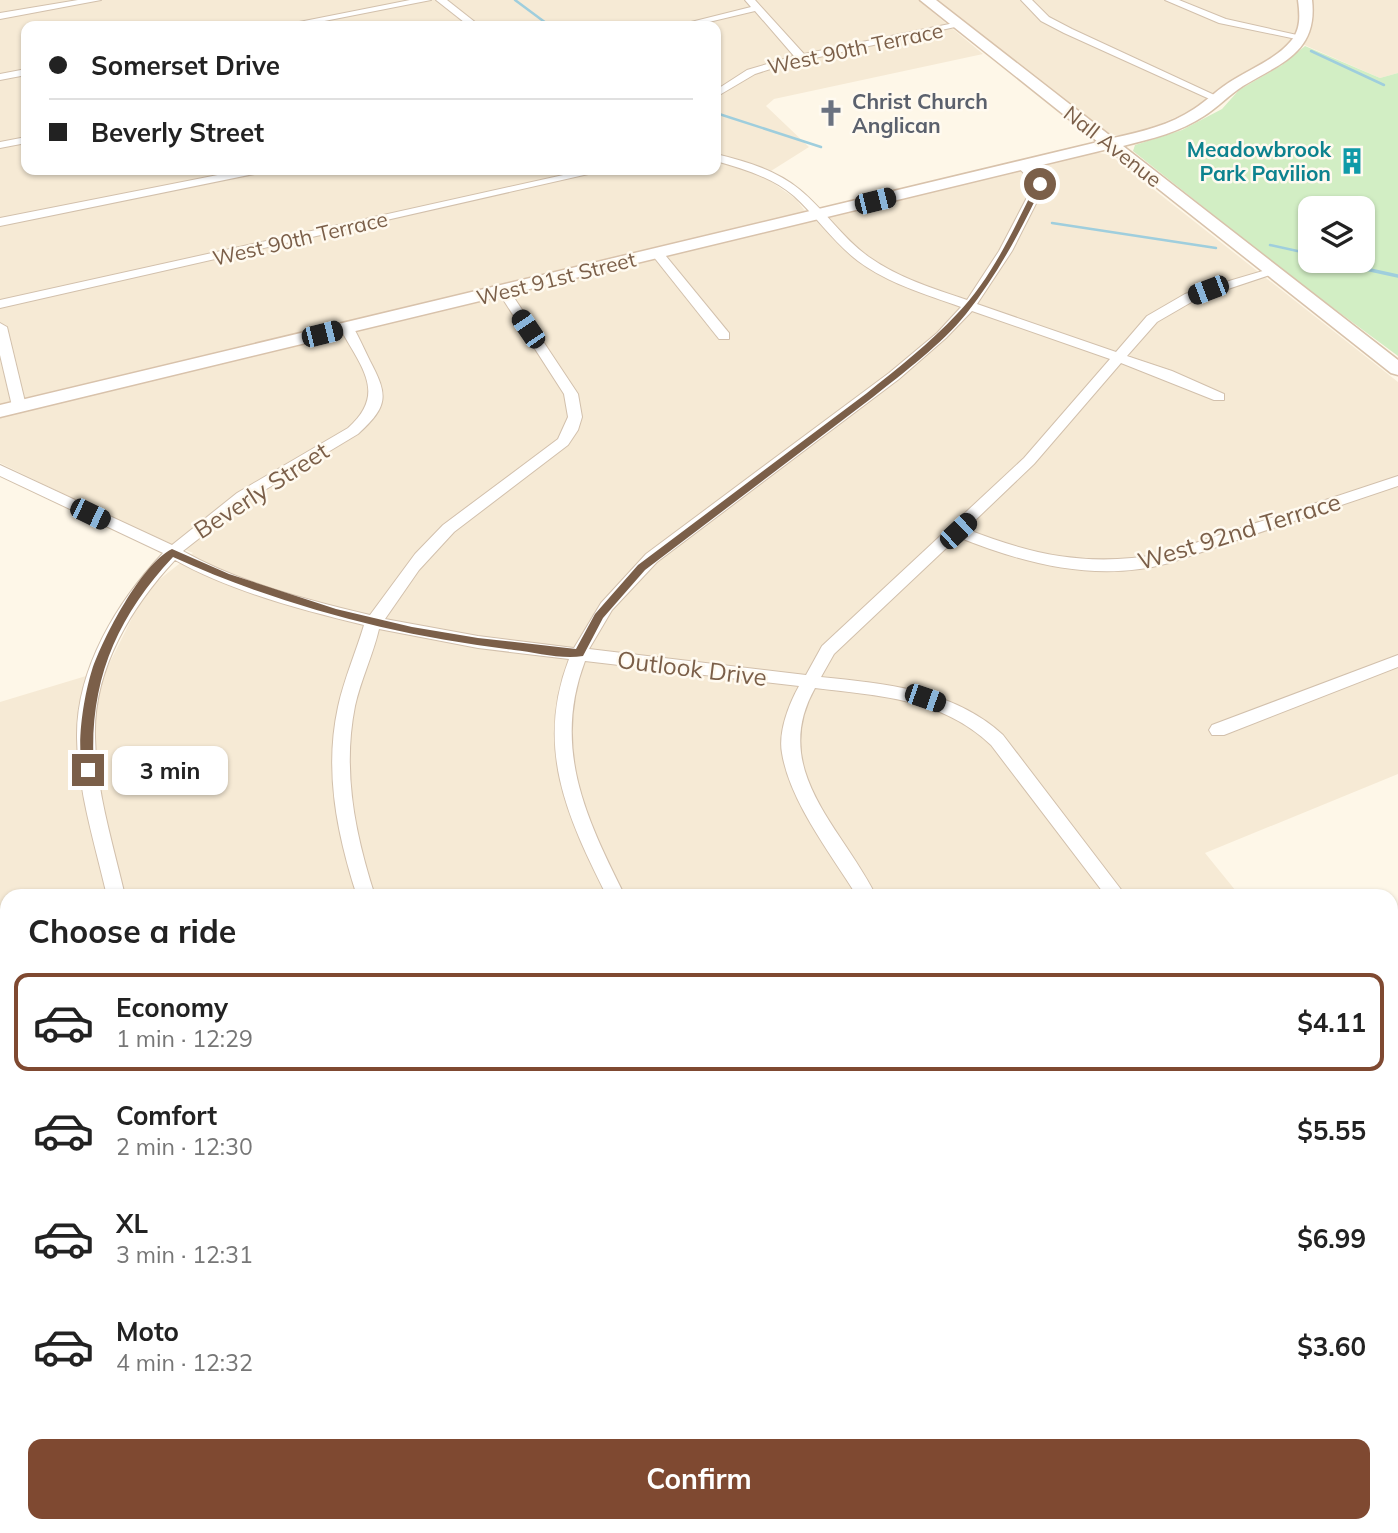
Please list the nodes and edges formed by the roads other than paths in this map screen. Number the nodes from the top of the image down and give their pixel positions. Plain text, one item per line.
1 (96, 0) edge
2 (426, 0) edge
3 (441, 0) edge
4 (927, 0) edge
5 (1027, 0) edge
6 (1170, 0) edge
7 (1306, 0) edge
8 (754, 4) edge
9 (0, 16) edge
10 (311, 21) edge
11 (468, 21) edge
12 (697, 21) edge
13 (959, 25) junction
14 (1301, 37) junction
15 (801, 57) junction
16 (21, 73) edge
17 (0, 77) edge
18 (721, 91) edge
19 (1218, 99) junction
20 (21, 141) edge
21 (0, 145) edge
22 (1112, 145) junction
23 (721, 158) edge
24 (1022, 165) junction
25 (233, 175) edge
26 (578, 175) edge
27 (819, 214) junction
28 (0, 222) edge
29 (657, 253) junction
30 (1273, 272) junction
31 (502, 290) junction
32 (0, 304) edge
33 (968, 306) junction
34 (0, 327) edge
35 (347, 328) junction
36 (724, 336) dead end
37 (1118, 357) junction
38 (1398, 369) edge
39 (1219, 397) dead end
40 (19, 406) junction
41 (0, 411) edge
42 (0, 470) edge
43 (1398, 481) edge
44 (958, 531) junction
45 (172, 552) junction
46 (373, 622) junction
47 (579, 654) junction
48 (1398, 661) edge
49 (810, 682) junction
50 (1218, 730) dead end
51 (114, 889) edge
52 (364, 889) edge
53 (613, 889) edge
54 (863, 889) edge
55 (1112, 889) edge

1 - 9 street
2 - 10 street
3 - 11 street
4 - 13 street, Nall Avenue
5 - 19 street
6 - 14 street
7 - 14 street
8 - 12 street
8 - 15 street
13 - 15 street, West 90th Terrace
13 - 22 street, Nall Avenue
14 - 19 street, West 91st Street
15 - 18 street, West 90th Terrace
16 - 17 street
19 - 22 street, West 91st Street
20 - 21 street
22 - 24 street, West 91st Street
22 - 30 street, Nall Avenue
23 - 27 street
24 - 27 street, West 91st Street
24 - 33 street
25 - 28 street
26 - 32 street, West 90th Terrace
27 - 29 street, West 91st Street
27 - 33 street
29 - 31 street, West 91st Street
29 - 36 street
30 - 37 street
30 - 38 street, Nall Avenue
31 - 35 street, West 91st Street
31 - 46 street
33 - 37 street
33 - 47 street
34 - 40 street
35 - 40 street, West 91st Street
35 - 45 street, Beverly Street
37 - 39 street
37 - 44 street
40 - 41 street, West 91st Street
42 - 45 street, Outlook Drive
43 - 44 street, West 92nd Terrace
44 - 49 street
45 - 46 street, Outlook Drive
45 - 51 street, Beverly Street
46 - 47 street, Outlook Drive
46 - 52 street
47 - 49 street, Outlook Drive
47 - 53 street
48 - 50 street
49 - 54 street
49 - 55 street, Outlook Drive

